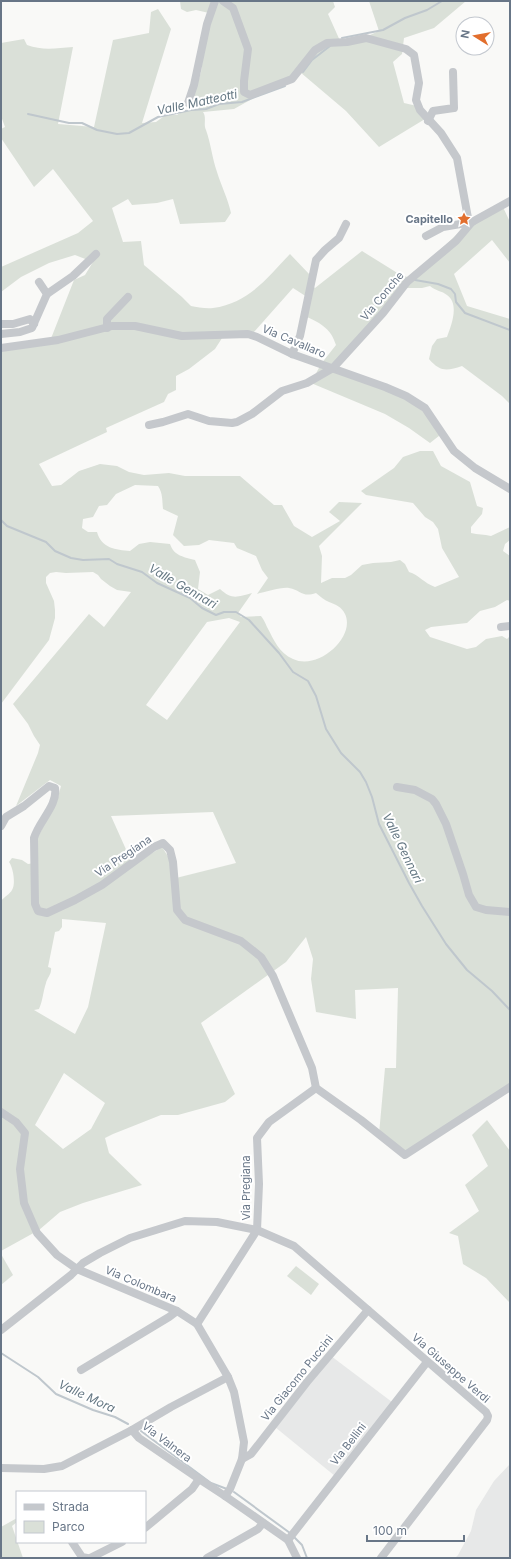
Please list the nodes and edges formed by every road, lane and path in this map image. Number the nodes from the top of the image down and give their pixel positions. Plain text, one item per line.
1 (215, 1) edge
2 (223, 1) edge
3 (453, 72) dead end
4 (188, 103) dead end
5 (428, 121) junction
6 (510, 201) edge
7 (472, 222) junction
8 (346, 224) dead end
9 (426, 236) dead end
10 (96, 254) dead end
11 (39, 282) dead end
12 (47, 294) junction
13 (128, 297) dead end
14 (1, 324) edge
15 (34, 324) junction
16 (107, 328) junction
17 (1, 334) edge
18 (1, 348) edge
19 (292, 354) junction
20 (333, 368) junction
21 (149, 425) dead end
22 (510, 489) edge
23 (510, 626) edge
24 (501, 627) dead end
25 (397, 787) dead end
26 (1, 826) edge
27 (510, 912) edge
28 (510, 1087) edge
29 (316, 1088) junction
30 (1, 1112) edge
31 (258, 1230) junction
32 (77, 1269) junction
33 (368, 1310) junction
34 (177, 1311) junction
35 (197, 1324) junction
36 (1, 1330) edge
37 (427, 1362) junction
38 (81, 1370) dead end
39 (228, 1377) junction
40 (132, 1430) junction
41 (242, 1459) junction
42 (1, 1468) edge
43 (199, 1479) junction
44 (225, 1496) junction
45 (264, 1523) junction
46 (146, 1527) edge
47 (288, 1540) junction
48 (73, 1543) edge
49 (120, 1543) edge
50 (87, 1558) edge
51 (90, 1558) edge
52 (207, 1558) edge
53 (297, 1558) edge
54 (381, 1558) edge

1 - 4 street
2 - 5 street
3 - 5 street
5 - 7 street
6 - 7 street, Via Conche
7 - 9 street
7 - 20 street, Via Conche
8 - 19 street
10 - 12 street
11 - 12 street
12 - 15 street
13 - 16 street
14 - 15 street
15 - 17 street
16 - 18 street, Via Cavallaro
16 - 19 street, Via Cavallaro
19 - 20 street, Via Cavallaro
20 - 21 street, Via Cavallaro
20 - 22 street
23 - 24 street
25 - 27 street
26 - 29 street, Via Pregiana
28 - 29 street
29 - 31 street, Via Pregiana
30 - 32 street, Via Colombara
31 - 32 street, Via Giuseppe Verdi
31 - 33 street, Via Giuseppe Verdi
31 - 35 street, Via Pregiana
32 - 34 street, Via Colombara
32 - 36 street, Via Giuseppe Verdi
33 - 37 street, Via Giuseppe Verdi
33 - 41 street, Via Giacomo Puccini
34 - 35 street, Via Colombara
34 - 38 street
35 - 39 street, Via Colombara
37 - 47 street, Via Bellini
37 - 54 street, Via Giuseppe Verdi
39 - 40 street
39 - 41 street, Via Colombara
40 - 42 street, Via Valnera
40 - 43 street, Via Valnera
41 - 44 street, Via Colombara
43 - 44 street, Via Valnera
43 - 46 street
44 - 45 street, Via Valnera
45 - 47 street, Via Valnera
45 - 52 street
47 - 53 street, Via Valnera
48 - 50 street
49 - 51 street

